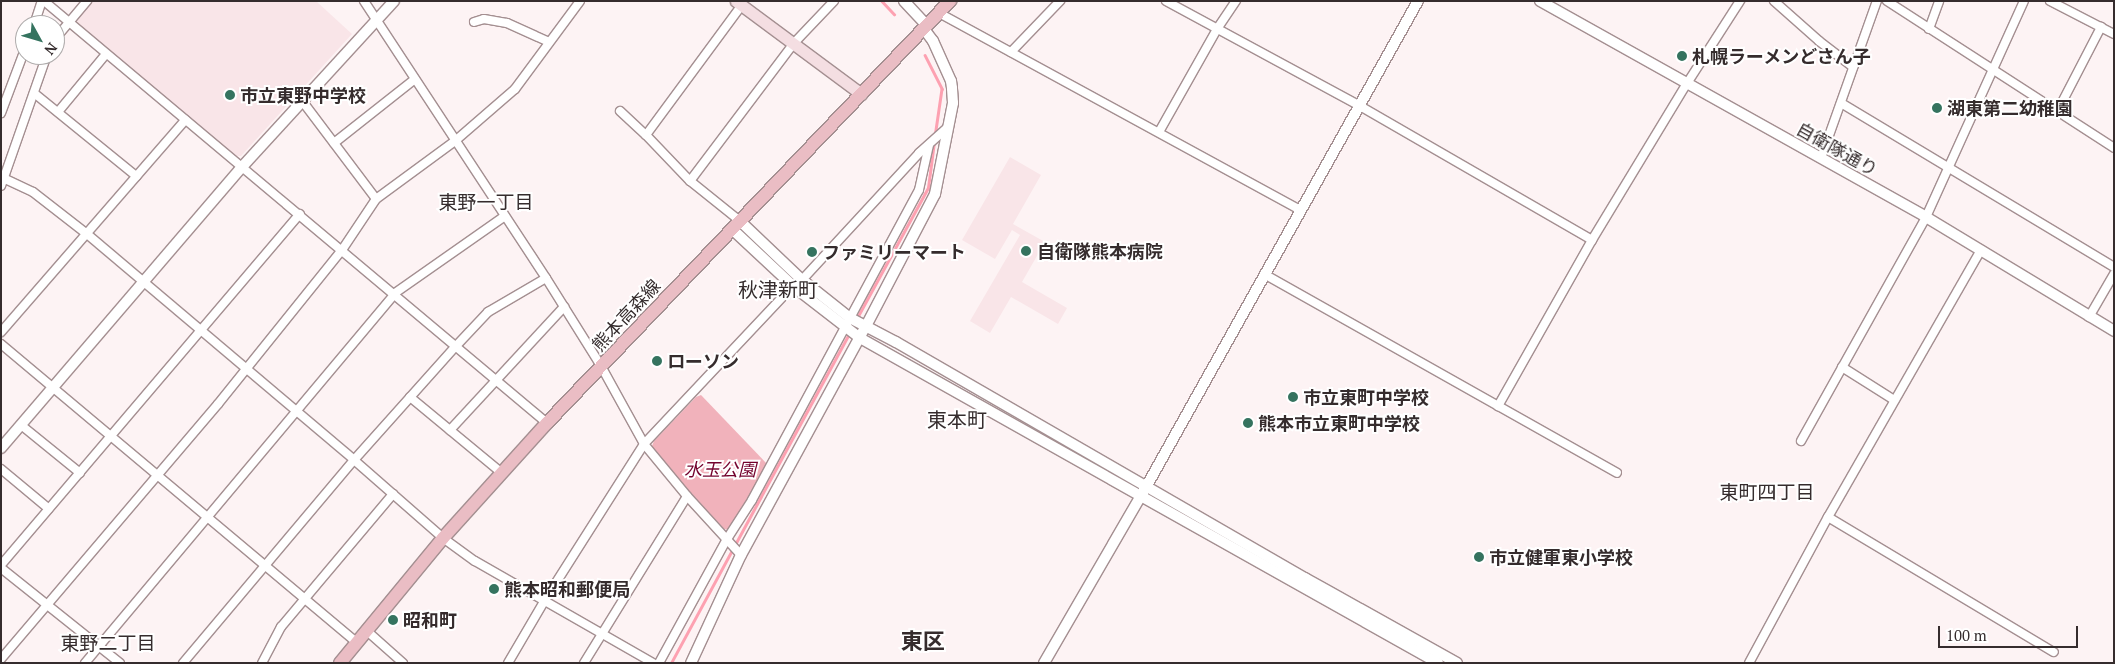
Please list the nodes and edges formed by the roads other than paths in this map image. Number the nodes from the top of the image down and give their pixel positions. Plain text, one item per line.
1 (43, 1) edge
2 (87, 1) edge
3 (364, 1) edge
4 (394, 1) edge
5 (580, 1) edge
6 (834, 1) edge
7 (904, 1) edge
8 (950, 1) edge
9 (1060, 1) edge
10 (1166, 1) edge
11 (1236, 1) edge
12 (1418, 1) edge
13 (1540, 1) edge
14 (1740, 1) edge
15 (1774, 1) edge
16 (1877, 1) edge
17 (1887, 1) edge
18 (1939, 1) edge
19 (2024, 1) edge
20 (2050, 1) edge
21 (739, 3) edge
22 (939, 13) junction
23 (38, 15) edge
24 (377, 20) junction
25 (474, 22) dead end
26 (69, 23) junction
27 (925, 27) junction
28 (2101, 27) junction
29 (65, 28) edge
30 (1217, 29) junction
31 (1929, 29) junction
32 (2114, 34) edge
33 (549, 42) junction
34 (794, 43) junction
35 (1011, 52) junction
36 (106, 54) junction
37 (19, 65) edge
38 (43, 65) edge
39 (1853, 67) junction
40 (1992, 70) junction
41 (415, 79) junction
42 (1686, 85) junction
43 (34, 92) junction
44 (860, 94) junction
45 (303, 102) junction
46 (1841, 102) junction
47 (1360, 106) junction
48 (620, 111) dead end
49 (58, 112) junction
50 (2057, 112) junction
51 (1, 113) edge
52 (185, 120) junction
53 (945, 130) junction
54 (1159, 132) junction
55 (646, 135) junction
56 (455, 141) junction
57 (334, 143) junction
58 (929, 144) junction
59 (2114, 148) edge
60 (1821, 158) junction
61 (242, 167) junction
62 (1948, 168) junction
63 (136, 176) junction
64 (2, 180) edge
65 (690, 181) junction
66 (376, 199) junction
67 (1301, 210) junction
68 (300, 214) junction
69 (505, 216) junction
70 (1926, 217) junction
71 (736, 225) junction
72 (87, 234) junction
73 (1592, 240) junction
74 (342, 250) junction
75 (1982, 250) junction
76 (2114, 267) edge
77 (1264, 274) junction
78 (2114, 274) edge
79 (546, 278) junction
80 (144, 282) junction
81 (798, 283) junction
82 (395, 293) junction
83 (564, 307) junction
84 (2089, 317) junction
85 (856, 328) junction
86 (202, 331) junction
87 (2114, 331) edge
88 (1, 332) edge
89 (1, 344) edge
90 (456, 346) junction
91 (601, 366) junction
92 (1842, 367) junction
93 (246, 368) junction
94 (496, 380) junction
95 (53, 388) junction
96 (410, 397) junction
97 (1894, 400) junction
98 (1498, 406) junction
99 (296, 411) junction
100 (548, 423) junction
101 (21, 425) junction
102 (450, 430) junction
103 (110, 437) junction
104 (1801, 441) dead end
105 (644, 444) junction
106 (1, 448) edge
107 (354, 460) junction
108 (1, 469) edge
109 (80, 473) junction
110 (502, 473) junction
111 (1617, 473) dead end
112 (156, 475) junction
113 (1146, 486) junction
114 (393, 494) junction
115 (687, 496) junction
116 (1141, 496) junction
117 (49, 509) junction
118 (206, 517) junction
119 (1828, 517) junction
120 (443, 538) junction
121 (728, 542) junction
122 (739, 553) junction
123 (1, 567) edge
124 (264, 567) junction
125 (304, 599) junction
126 (545, 600) junction
127 (48, 605) junction
128 (366, 631) junction
129 (602, 633) junction
130 (357, 643) junction
131 (98, 645) junction
132 (2054, 652) dead end
133 (1, 659) edge
134 (85, 663) edge
135 (120, 663) edge
136 (183, 663) edge
137 (262, 663) edge
138 (340, 663) edge
139 (403, 663) edge
140 (508, 663) edge
141 (584, 663) edge
142 (653, 663) edge
143 (659, 663) edge
144 (691, 663) edge
145 (1044, 663) edge
146 (1438, 663) edge
147 (1457, 663) edge
148 (1749, 663) edge

1 - 23 street
1 - 26 street
2 - 26 street
3 - 24 street
4 - 24 street
5 - 33 street
6 - 34 street
7 - 27 street
8 - 22 main road, 熊本高森線
9 - 35 street
10 - 30 street
11 - 30 street
12 - 47 street
13 - 42 street, 自衛隊通り
14 - 42 street
15 - 39 street
16 - 39 street
17 - 31 street
18 - 31 street
19 - 40 street
20 - 28 street
21 - 34 main road
21 - 55 street
22 - 27 main road, 熊本高森線
22 - 35 street
24 - 41 street
24 - 45 street
25 - 33 street
26 - 29 street
26 - 36 street
27 - 44 main road, 熊本高森線
27 - 53 street
28 - 32 street
28 - 50 street
30 - 47 street
30 - 54 street
31 - 40 street
33 - 56 street
34 - 44 main road
34 - 65 street
35 - 54 street
36 - 49 street
36 - 52 street
37 - 51 street
38 - 43 street
39 - 46 street
40 - 50 street
40 - 62 street
41 - 56 street
41 - 57 street
42 - 60 street, 自衛隊通り
42 - 73 street
43 - 49 street
43 - 64 street
44 - 71 main road, 熊本高森線
45 - 57 street
45 - 61 street
46 - 60 street
46 - 62 street
47 - 67 street
47 - 73 street
48 - 55 street
49 - 63 street
50 - 59 street
52 - 61 street
52 - 63 street
53 - 58 street
53 - 85 street
54 - 67 street
55 - 65 street
56 - 66 street
56 - 69 street
57 - 66 street
58 - 81 street
58 - 85 street
60 - 70 street, 自衛隊通り
61 - 68 street
61 - 80 street
62 - 70 street
62 - 76 street
63 - 72 street
64 - 72 street
65 - 71 street
66 - 74 street
67 - 77 street
68 - 74 street
68 - 86 street
69 - 79 street
69 - 82 street
70 - 75 street, 自衛隊通り
70 - 92 street
71 - 81 street
71 - 91 main road, 熊本高森線
72 - 80 street
72 - 88 street
73 - 98 street
74 - 82 street
74 - 93 street
75 - 84 street, 自衛隊通り
75 - 97 street
77 - 98 street
77 - 113 street
78 - 84 street
79 - 83 street
79 - 90 street
80 - 86 street
80 - 95 street
81 - 85 street
81 - 105 street
82 - 90 street
82 - 99 street
83 - 91 street
83 - 94 street
84 - 87 street, 自衛隊通り
85 - 113 street
85 - 116 street
85 - 121 street
85 - 122 street
86 - 93 street
86 - 103 street
89 - 95 street
90 - 94 street
90 - 96 street
91 - 100 main road, 熊本高森線
91 - 105 street
92 - 97 street
92 - 104 street
93 - 99 street
93 - 112 street
94 - 100 street
94 - 102 street
95 - 101 street
95 - 103 street
96 - 102 street
96 - 107 street
97 - 119 street
98 - 111 street
99 - 107 street
99 - 118 street
100 - 110 main road, 熊本高森線
101 - 106 street
101 - 109 street
102 - 110 street
103 - 109 street
103 - 112 street
105 - 115 street
105 - 126 street
107 - 114 street
107 - 124 street
108 - 117 street
109 - 117 street
110 - 120 main road, 熊本高森線
112 - 118 street
112 - 127 street
113 - 116 street
113 - 147 street
114 - 120 street
114 - 125 street
115 - 121 street
115 - 129 street
116 - 145 street
116 - 146 street
117 - 123 street
118 - 124 street
118 - 131 street
119 - 132 street
119 - 148 street
120 - 126 street
120 - 128 main road, 熊本高森線
121 - 122 street
121 - 143 street
122 - 144 street
123 - 127 street
124 - 125 street
124 - 136 street
125 - 130 street
125 - 137 street
126 - 129 street
126 - 140 street
127 - 131 street
127 - 133 street
128 - 130 main road, 熊本高森線
128 - 139 street
129 - 141 street
129 - 142 street
130 - 138 main road, 熊本高森線
131 - 134 street
131 - 135 street

